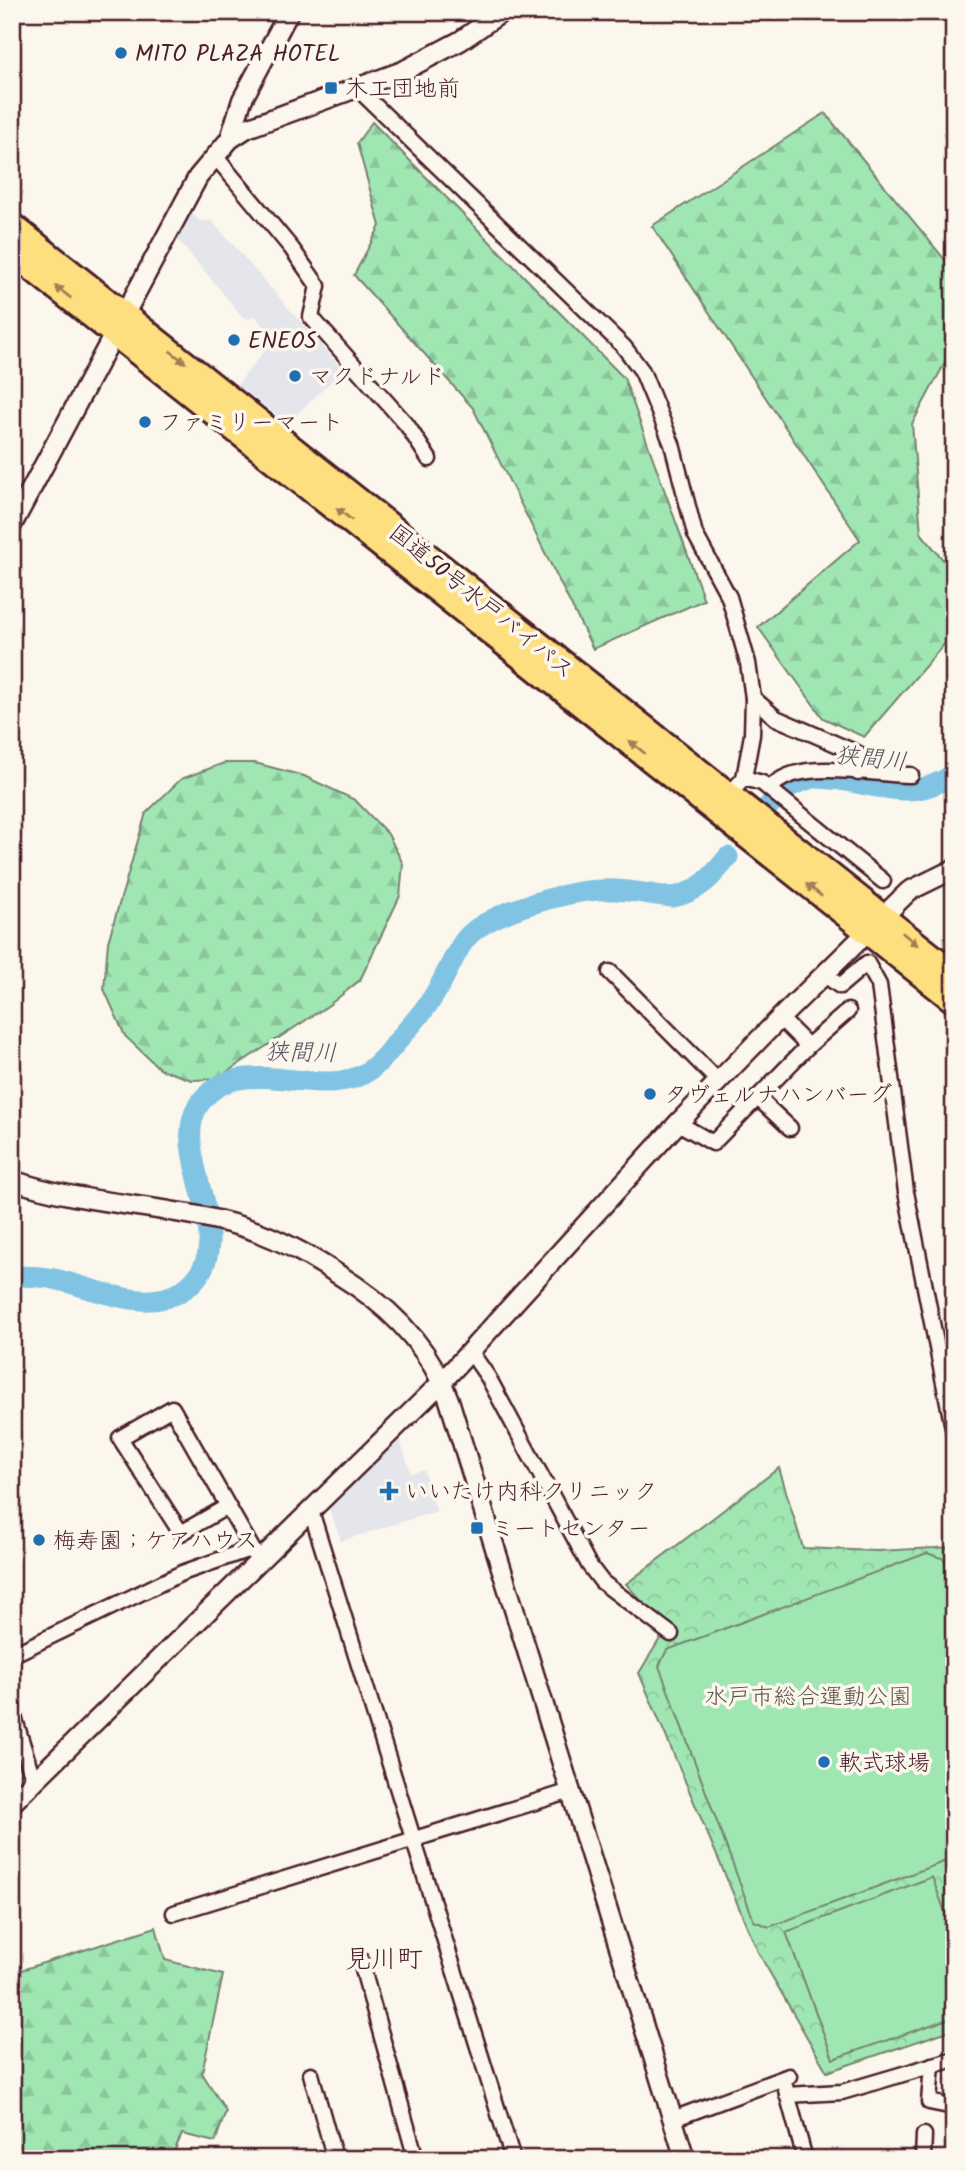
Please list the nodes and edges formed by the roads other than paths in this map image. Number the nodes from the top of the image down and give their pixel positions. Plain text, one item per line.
1 (289, 12) edge
2 (502, 12) edge
3 (356, 88) junction
4 (230, 139) junction
5 (215, 156) junction
6 (12, 226) edge
7 (12, 252) edge
8 (119, 324) junction
9 (429, 459) dead end
10 (12, 525) edge
11 (753, 698) junction
12 (858, 773) junction
13 (911, 775) dead end
14 (736, 787) junction
15 (771, 788) junction
16 (954, 869) edge
17 (883, 881) dead end
18 (874, 924) junction
19 (610, 972) dead end
20 (954, 974) edge
21 (825, 975) junction
22 (954, 1000) edge
23 (848, 1011) dead end
24 (780, 1018) junction
25 (808, 1046) junction
26 (717, 1080) junction
27 (758, 1098) junction
28 (678, 1122) junction
29 (789, 1128) dead end
30 (12, 1180) edge
31 (470, 1351) junction
32 (442, 1382) junction
33 (954, 1433) edge
34 (228, 1506) junction
35 (311, 1511) junction
36 (259, 1555) junction
37 (671, 1634) dead end
38 (12, 1655) edge
39 (12, 1712) edge
40 (34, 1782) junction
41 (570, 1791) junction
42 (12, 1802) edge
43 (414, 1842) junction
44 (174, 1913) dead end
45 (360, 1959) dead end
46 (954, 2059) edge
47 (932, 2066) junction
48 (311, 2074) dead end
49 (787, 2095) junction
50 (954, 2106) edge
51 (673, 2119) junction
52 (924, 2135) dead end
53 (680, 2158) edge
54 (335, 2159) edge
55 (416, 2159) edge
56 (513, 2159) edge
57 (805, 2159) edge
58 (923, 2159) edge

1 - 4 street
2 - 3 street
3 - 4 street
3 - 11 street
4 - 5 street
5 - 8 street
5 - 9 street
6 - 8 highway, 国道50号水戸バイパス
8 -> 7 highway, 国道50号水戸バイパス
8 - 10 street
8 -> 14 highway, 国道50号水戸バイパス
18 -> 8 highway, 国道50号水戸バイパス
11 - 12 street
11 - 14 street
12 - 13 street
12 - 15 street
14 - 15 street
14 - 18 highway, 国道50号水戸バイパス
15 - 17 street
16 - 18 street
18 -> 20 highway, 国道50号水戸バイパス
18 - 21 street
18 - 22 highway, 国道50号水戸バイパス
19 - 26 street
21 - 24 street
21 - 33 street
23 - 25 street
24 - 25 street
24 - 26 street
25 - 27 street
26 - 28 street
27 - 28 street
27 - 29 street
28 - 31 street
30 - 32 street
31 - 32 street
31 - 37 street
32 - 35 street
32 - 41 street
34 - 34 street
34 - 36 street
35 - 36 street
35 - 43 street
36 - 38 street
36 - 40 street
39 - 40 street
40 - 42 street
41 - 43 street
41 - 51 street
43 - 44 street
43 - 56 street
45 - 55 street
46 - 47 street
47 - 49 street
47 - 50 street
48 - 54 street
49 - 51 street
49 - 57 street
51 - 53 street
52 - 58 street

